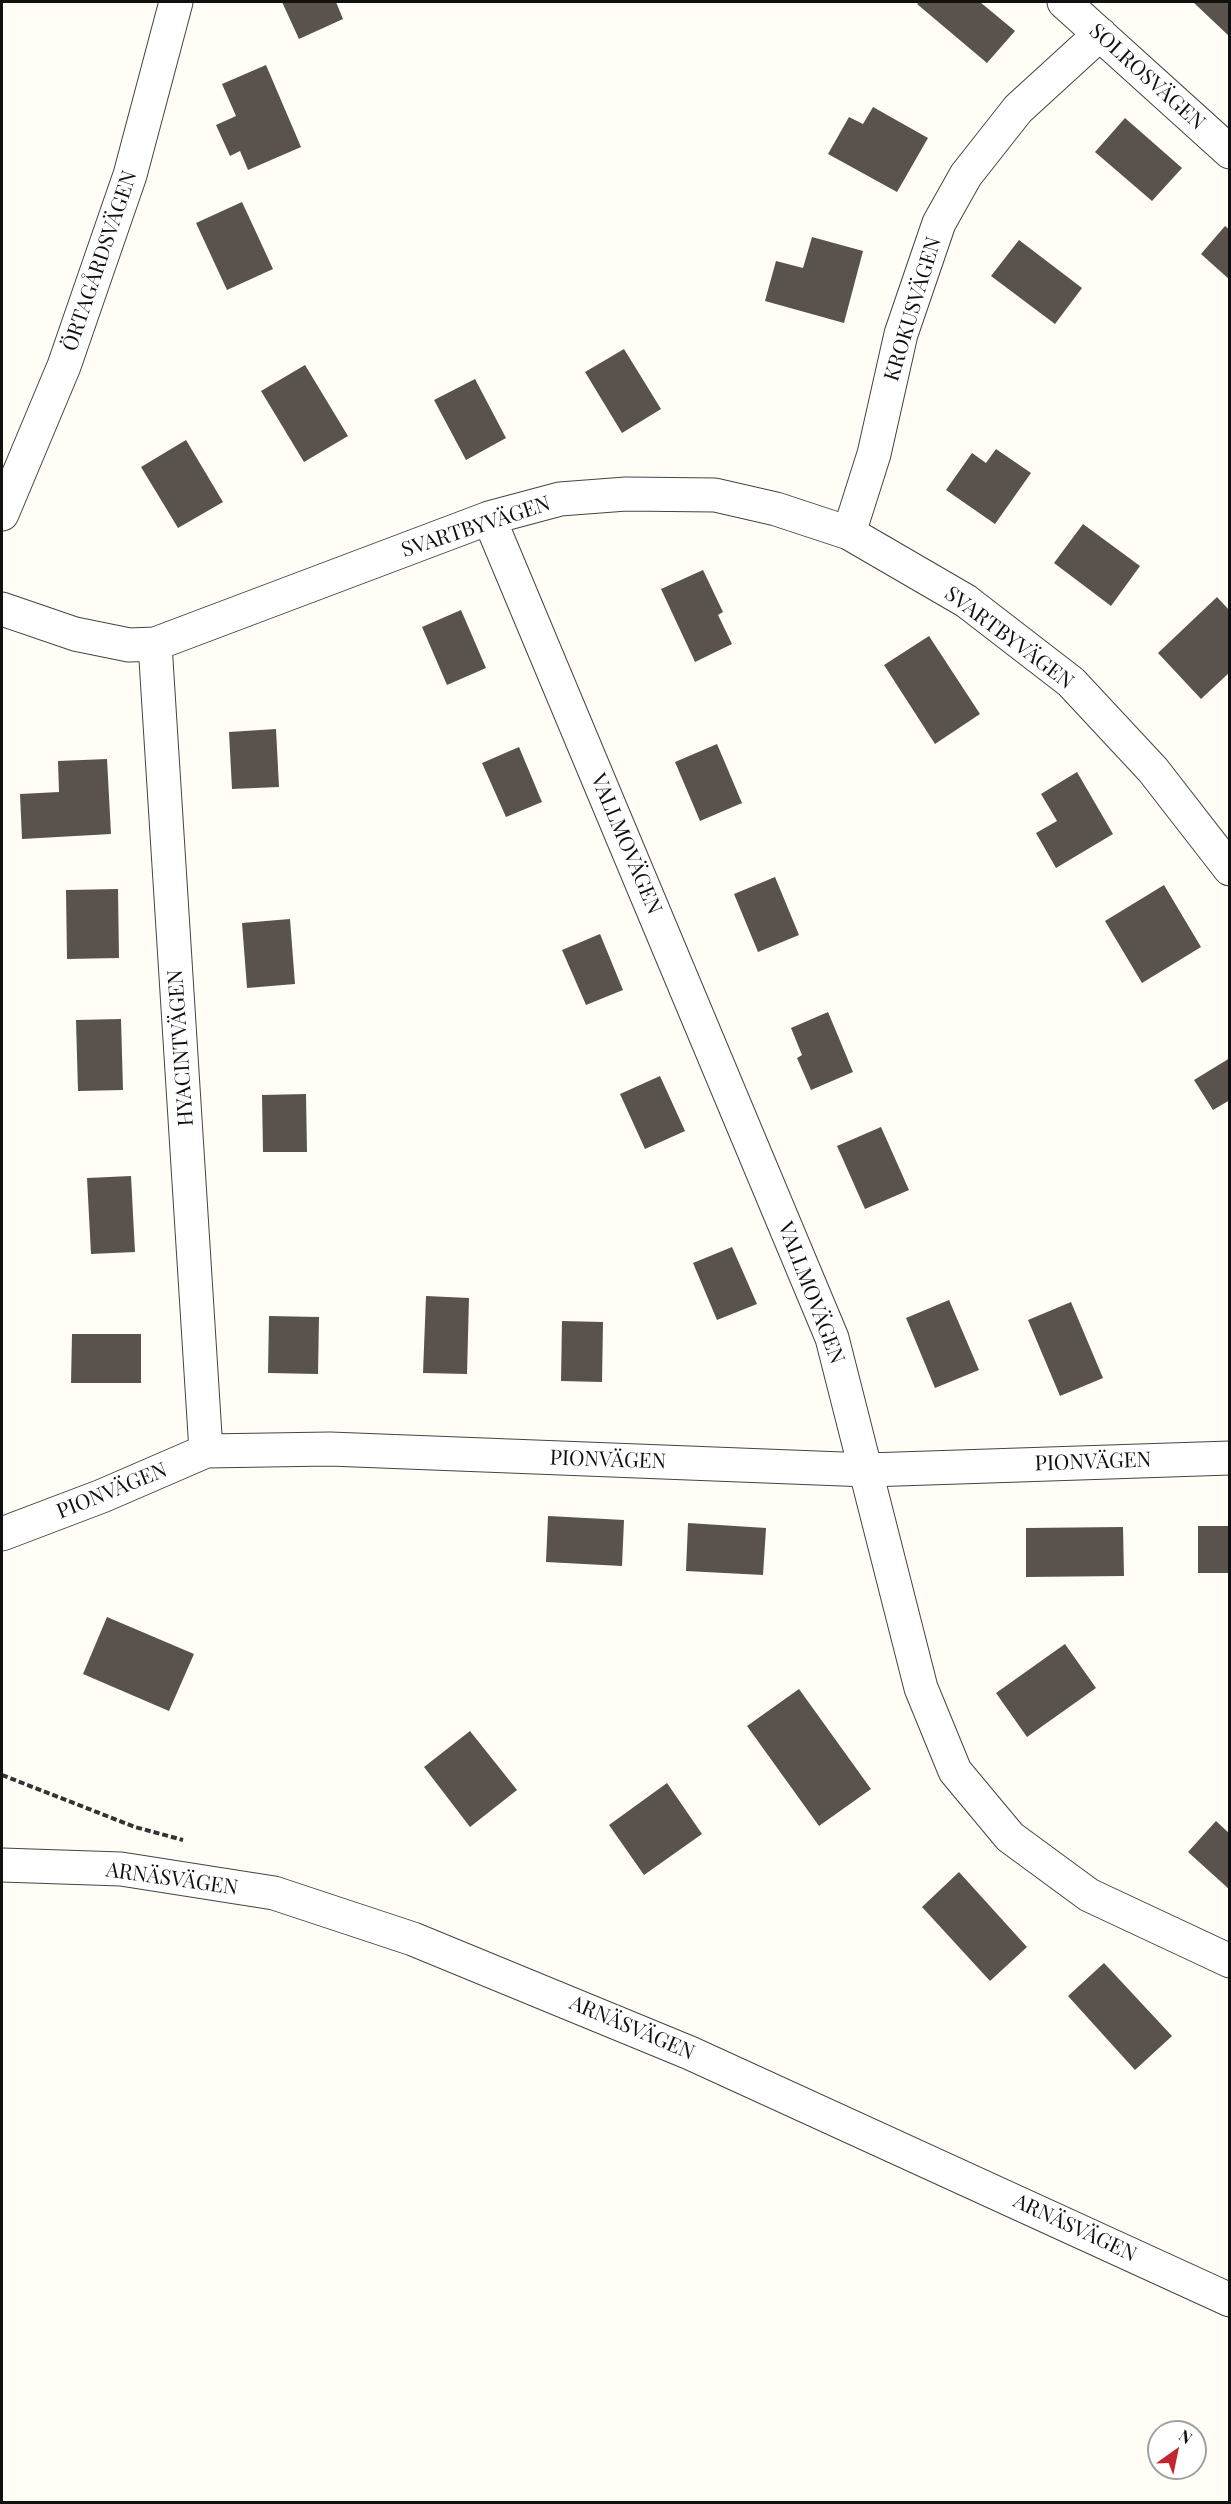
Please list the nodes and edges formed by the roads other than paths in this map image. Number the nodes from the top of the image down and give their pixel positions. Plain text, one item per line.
1 (176, 2) edge
2 (1064, 2) edge
3 (1100, 34) junction
4 (1230, 152) edge
5 (2, 513) edge
6 (489, 518) junction
7 (849, 532) junction
8 (2, 609) edge
9 (155, 644) junction
10 (1230, 869) edge
11 (206, 1451) junction
12 (1230, 1458) edge
13 (868, 1470) junction
14 (2, 1534) edge
15 (2, 1865) edge
16 (1230, 1960) edge
17 (1230, 2300) edge

1 - 5 street, ÖRTAGÅRDSVÄGEN
2 - 3 street, SOLROSVÄGEN
3 - 4 street, SOLROSVÄGEN
3 - 7 street, KROKUSVÄGEN
6 - 7 street, SVARTBYVÄGEN
6 - 9 street, SVARTBYVÄGEN
6 - 13 street, VALLMOVÄGEN
7 - 10 street, SVARTBYVÄGEN
8 - 9 street, SVARTBYVÄGEN
9 - 11 street, HYACINTVÄGEN
11 - 13 street, PIONVÄGEN
11 - 14 street, PIONVÄGEN
12 - 13 street, PIONVÄGEN
13 - 16 street, VALLMOVÄGEN
15 - 17 street, ARNÄSVÄGEN

